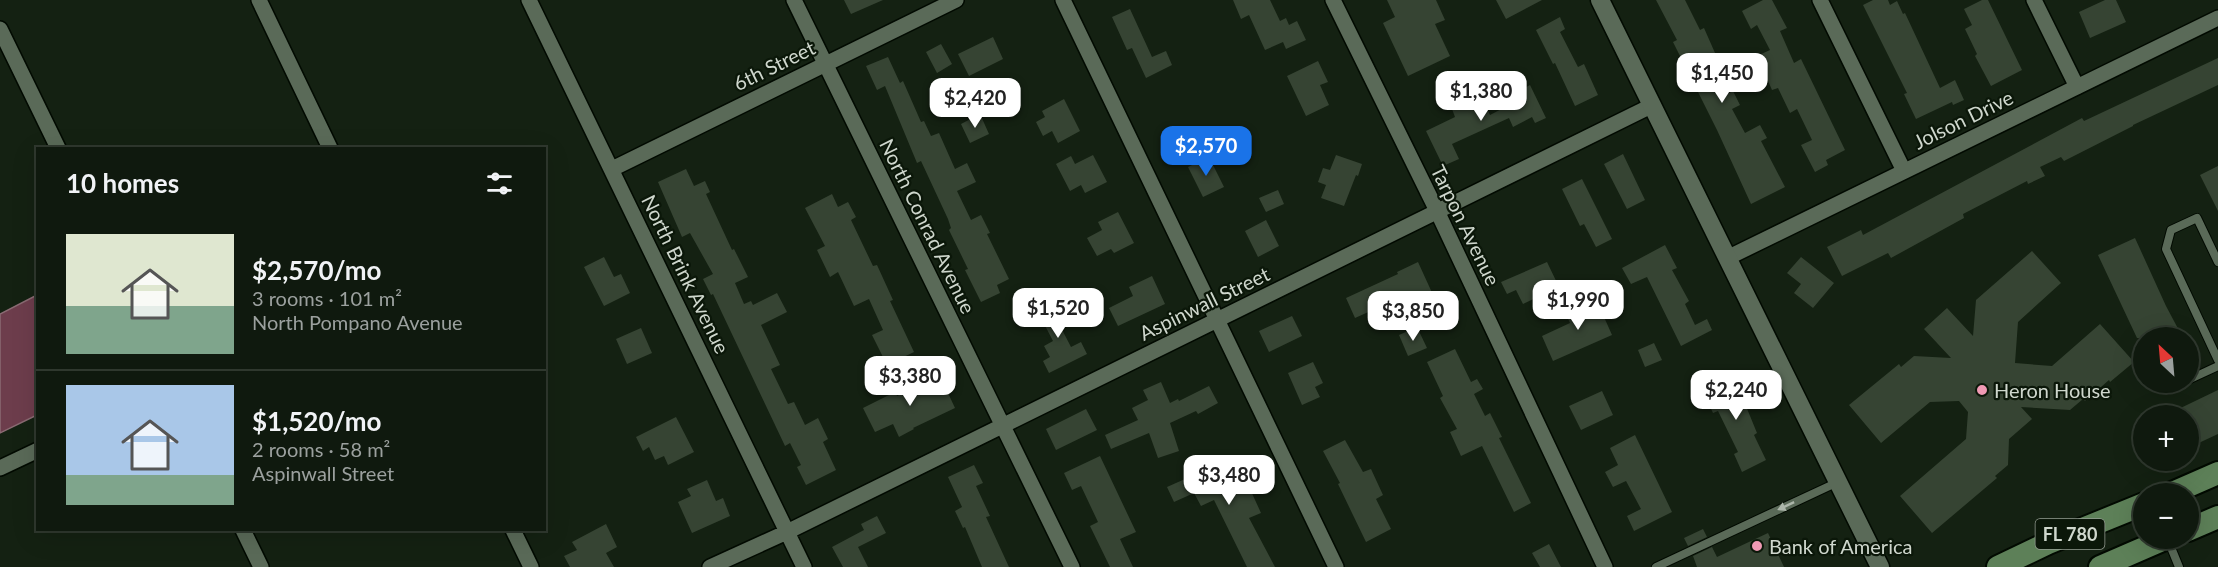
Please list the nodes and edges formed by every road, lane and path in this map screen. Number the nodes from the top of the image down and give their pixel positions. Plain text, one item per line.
1 (259, 0) edge
2 (529, 0) edge
3 (794, 0) edge
4 (956, 0) edge
5 (1063, 0) edge
6 (1333, 0) edge
7 (1600, 0) edge
8 (1820, 0) edge
9 (2034, 0) edge
10 (2218, 18) edge
11 (0, 29) edge
12 (824, 64) junction
13 (2077, 87) junction
14 (1651, 106) junction
15 (58, 147) edge
16 (330, 147) edge
17 (612, 169) junction
18 (1904, 171) junction
19 (1438, 213) junction
20 (1727, 258) junction
21 (2218, 262) edge
22 (1218, 320) junction
23 (2218, 360) edge
24 (2218, 366) edge
25 (2199, 375) edge
26 (1004, 425) junction
27 (36, 451) edge
28 (0, 468) edge
29 (2218, 473) edge
30 (1839, 481) junction
31 (2195, 483) edge
32 (2133, 508) edge
33 (2218, 517) edge
34 (2199, 525) edge
35 (243, 531) edge
36 (513, 531) edge
37 (787, 532) junction
38 (2143, 549) edge
39 (2171, 549) edge
40 (261, 567) edge
41 (531, 567) edge
42 (710, 567) edge
43 (804, 567) edge
44 (1072, 567) edge
45 (1336, 567) edge
46 (1605, 567) edge
47 (1656, 567) edge
48 (1880, 567) edge
49 (1998, 567) edge
50 (2100, 567) edge
51 (2179, 567) edge

1 - 16 street
2 - 17 street, North Brink Avenue
3 - 12 street, North Conrad Avenue
4 - 12 street, 6th Street
5 - 22 street
6 - 19 street, Tarpon Avenue
7 - 14 street
8 - 18 street
9 - 13 street
10 - 13 street, Jolson Drive
11 - 15 street
12 - 17 street, 6th Street
12 - 26 street, North Conrad Avenue
13 - 18 street, Jolson Drive
14 - 19 street, Aspinwall Street
14 - 20 street
17 - 37 street, North Brink Avenue
18 - 20 street, Jolson Drive
19 - 22 street, Aspinwall Street
19 - 46 street, Tarpon Avenue
20 - 30 street
21 - 23 lane
22 - 26 street, Aspinwall Street
22 - 45 street
24 - 25 lane
26 - 37 street, Aspinwall Street
26 - 44 street, North Conrad Avenue
27 - 28 street
29 - 31 main road
30 -> 47 lane
30 - 48 street
32 - 49 main road, FL 780
33 - 34 main road
35 - 40 street
36 - 41 street
37 - 42 street, Aspinwall Street
37 - 43 street, North Brink Avenue
38 - 50 main road, FL 780
39 - 51 lane

